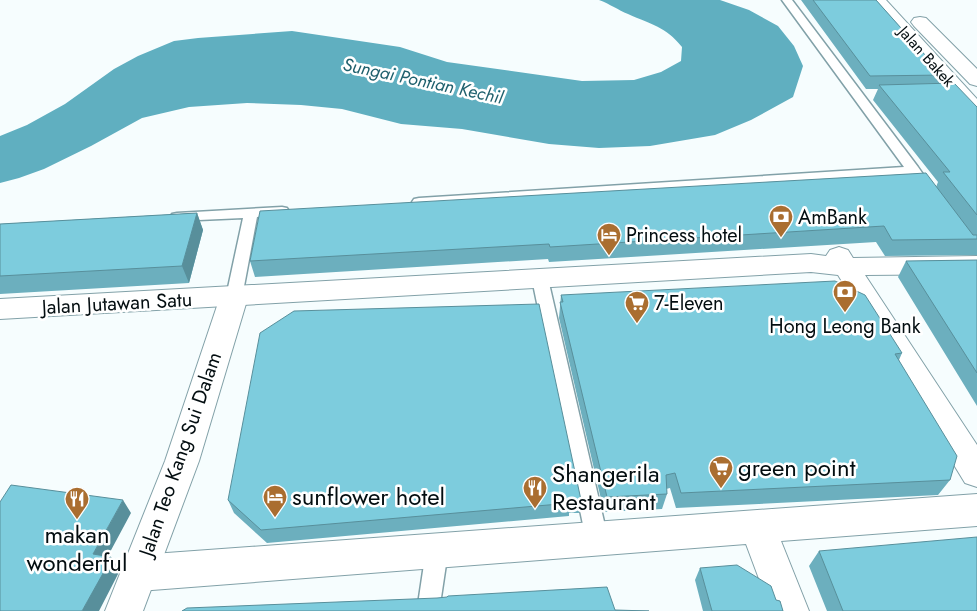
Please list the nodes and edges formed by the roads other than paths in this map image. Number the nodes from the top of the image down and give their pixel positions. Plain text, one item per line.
1 (787, 0) edge
2 (877, 0) edge
3 (898, 0) edge
4 (977, 80) edge
5 (876, 94) edge
6 (857, 95) junction
7 (977, 111) edge
8 (913, 170) junction
9 (924, 185) edge
10 (409, 203) edge
11 (300, 210) edge
12 (251, 213) junction
13 (164, 217) edge
14 (977, 246) edge
15 (842, 261) junction
16 (977, 265) edge
17 (540, 279) junction
18 (234, 297) junction
19 (0, 309) edge
20 (977, 473) edge
21 (977, 510) edge
22 (758, 527) junction
23 (597, 539) junction
24 (437, 551) junction
25 (138, 573) junction
26 (124, 611) edge
27 (428, 611) edge
28 (790, 611) edge

1 - 6 lane
2 - 7 main road, Jalan Bakek
3 - 4 main road, Jalan Bakek
5 - 6 lane
6 - 8 lane
8 - 9 lane
8 - 10 lane
11 - 12 lane
12 - 13 lane
12 - 18 lane
14 - 15 main road
15 - 16 main road
15 - 17 main road, Jalan Jutawan Satu
15 - 20 main road
17 - 18 main road, Jalan Jutawan Satu
17 - 23 lane
18 - 19 main road, Jalan Jutawan Satu
18 - 25 main road, Jalan Teo Kang Sui Dalam
21 - 22 main road
22 - 23 main road
22 - 28 main road
23 - 24 main road
24 - 25 main road
24 - 27 lane
25 - 26 main road, Jalan Teo Kang Sui Dalam

